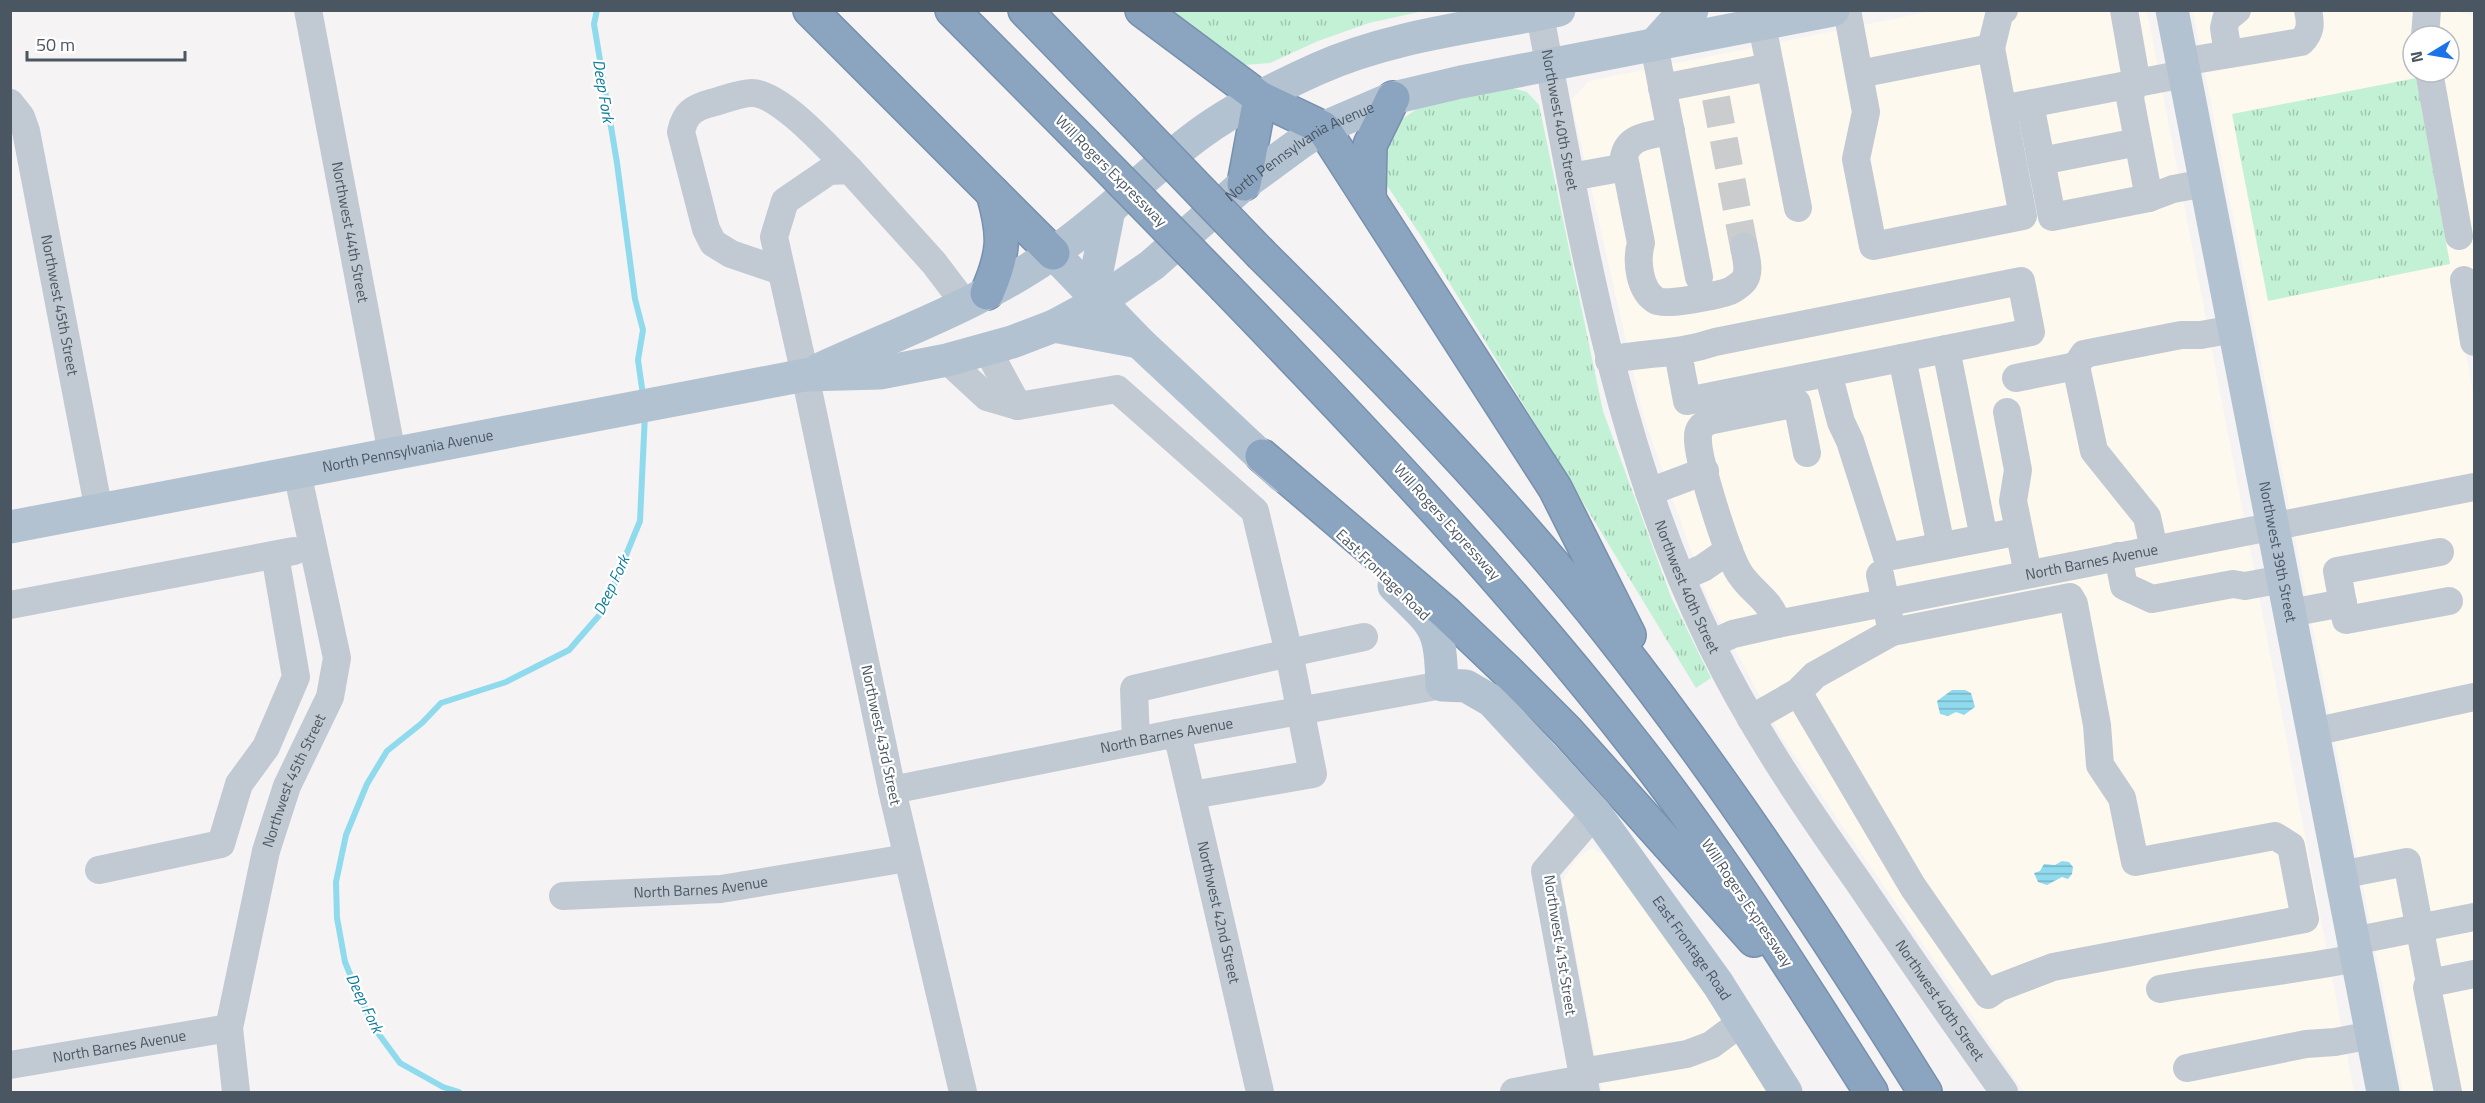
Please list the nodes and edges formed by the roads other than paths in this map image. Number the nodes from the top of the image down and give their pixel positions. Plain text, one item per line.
1 (308, 10) edge
2 (810, 10) edge
3 (952, 10) edge
4 (1025, 10) edge
5 (1142, 10) edge
6 (1692, 10) edge
7 (1833, 10) edge
8 (1846, 10) edge
9 (2004, 10) edge
10 (2124, 10) edge
11 (2172, 10) edge
12 (2238, 10) edge
13 (2308, 10) edge
14 (1546, 12) edge
15 (1784, 18) edge
16 (1654, 45) junction
17 (1991, 48) junction
18 (2229, 54) junction
19 (1549, 67) junction
20 (1770, 67) junction
21 (2183, 68) junction
22 (1859, 74) junction
23 (2133, 84) junction
24 (2431, 84) edge
25 (1662, 88) junction
26 (1260, 98) junction
27 (1393, 98) junction
28 (10, 103) edge
29 (2030, 104) junction
30 (2002, 109) junction
31 (1323, 128) junction
32 (1671, 131) junction
33 (2138, 142) junction
34 (2041, 161) junction
35 (1626, 167) junction
36 (850, 171) junction
37 (1571, 177) junction
38 (2206, 183) junction
39 (1244, 184) junction
40 (992, 191) junction
41 (1369, 198) junction
42 (2149, 198) junction
43 (1798, 208) dead end
44 (1109, 210) junction
45 (2051, 211) junction
46 (2023, 216) junction
47 (2459, 236) dead end
48 (1744, 247) tunnel mouth
49 (1053, 253) junction
50 (781, 271) junction
51 (1699, 277) dead end
52 (2464, 280) dead end
53 (976, 299) junction
54 (1100, 301) junction
55 (1054, 326) junction
56 (2234, 329) junction
57 (1139, 342) junction
58 (2475, 342) edge
59 (987, 349) junction
60 (1946, 349) junction
61 (1678, 353) junction
62 (1902, 358) junction
63 (947, 360) junction
64 (1609, 360) junction
65 (2076, 366) junction
66 (1828, 373) junction
67 (806, 375) junction
68 (2016, 378) dead end
69 (1018, 406) junction
70 (2007, 412) dead end
71 (1807, 453) dead end
72 (392, 454) junction
73 (1262, 456) junction
74 (1705, 471) junction
75 (297, 472) junction
76 (2475, 487) edge
77 (1649, 492) junction
78 (99, 511) junction
79 (10, 527) edge
80 (2272, 527) junction
81 (1941, 546) junction
82 (314, 548) junction
83 (2154, 549) junction
84 (1730, 550) junction
85 (2440, 552) dead end
86 (275, 555) junction
87 (2118, 556) junction
88 (2064, 567) junction
89 (2028, 574) junction
90 (1682, 577) junction
91 (2283, 579) junction
92 (1883, 589) junction
93 (2070, 597) junction
94 (2448, 601) dead end
95 (2343, 603) junction
96 (10, 605) edge
97 (2290, 613) junction
98 (1777, 624) junction
99 (1892, 632) junction
100 (1364, 638) dead end
101 (1711, 644) junction
102 (1289, 653) junction
103 (1442, 685) junction
104 (1798, 692) junction
105 (2475, 697) edge
106 (1662, 701) junction
107 (1302, 711) junction
108 (1751, 719) junction
109 (2313, 732) junction
110 (1177, 733) junction
111 (1137, 741) junction
112 (892, 790) junction
113 (1192, 795) junction
114 (1595, 813) junction
115 (221, 844) junction
116 (266, 851) junction
117 (908, 858) junction
118 (99, 870) dead end
119 (2340, 875) junction
120 (563, 896) dead end
121 (2475, 917) edge
122 (2420, 928) junction
123 (2355, 949) junction
124 (2475, 974) edge
125 (2430, 983) junction
126 (1980, 986) junction
127 (2160, 989) dead end
128 (1946, 1010) junction
129 (1742, 1022) junction
130 (1827, 1023) junction
131 (229, 1028) junction
132 (2372, 1035) junction
133 (10, 1065) edge
134 (2187, 1068) dead end
135 (1584, 1081) edge
136 (1776, 1090) edge
137 (236, 1092) edge
138 (963, 1092) edge
139 (1260, 1092) edge
140 (1514, 1092) edge
141 (1871, 1092) edge
142 (1925, 1092) edge
143 (2004, 1092) edge
144 (2383, 1092) edge
145 (2448, 1092) edge

1 - 72 street, Northwest 44th Street
2 - 40 highway
3 - 130 highway, Will Rogers Expressway, bridge
4 - 106 highway, bridge
5 - 26 highway
6 - 16 main road
7 - 15 main road, North Pennsylvania Avenue
8 - 22 street
9 - 17 street
10 - 23 street
11 - 21 main road, Northwest 39th Street
12 - 18 street
13 - 18 street
14 - 19 street, Northwest 40th Street
14 - 26 main road, North Pennsylvania Avenue
15 - 16 main road, North Pennsylvania Avenue
15 - 20 street
16 - 19 main road, North Pennsylvania Avenue
16 - 25 street
17 - 22 street
17 - 30 street
18 - 21 street
19 - 27 main road, North Pennsylvania Avenue
19 - 37 street, Northwest 40th Street
20 - 25 street
20 - 43 street
21 - 23 street
21 - 38 main road, Northwest 39th Street
22 - 46 street
23 - 29 street
23 - 33 street
24 - 47 street
25 - 32 street
26 - 31 highway
26 - 39 highway
26 - 44 main road, North Pennsylvania Avenue
27 - 31 main road, North Pennsylvania Avenue
27 - 41 highway
28 - 78 street, Northwest 45th Street
29 - 30 street
29 - 34 street
30 - 46 street
31 - 39 main road, North Pennsylvania Avenue
31 - 41 highway
32 - 35 street
32 - 51 street
33 - 34 street
33 - 42 street
34 - 45 street
35 - 37 street
35 - 48 street
36 - 50 street, Northwest 43rd Street
36 - 50 street
36 - 53 street
37 - 64 street, Northwest 40th Street
38 - 42 street
38 - 56 main road, Northwest 39th Street
39 - 54 main road, North Pennsylvania Avenue
40 - 49 highway
40 - 53 highway
41 - 106 highway
42 - 45 street
44 - 49 main road, North Pennsylvania Avenue
44 - 54 main road
45 - 46 street
49 - 53 main road, North Pennsylvania Avenue
49 - 54 main road, East Frontage Road
50 - 67 street, Northwest 43rd Street
52 - 58 street
53 - 67 main road, North Pennsylvania Avenue
54 - 55 main road, North Pennsylvania Avenue
54 - 57 main road, East Frontage Road
55 - 57 main road
55 - 59 main road, North Pennsylvania Avenue
56 - 65 street
56 - 80 main road, Northwest 39th Street
57 - 73 main road, East Frontage Road
59 - 63 main road, North Pennsylvania Avenue
59 - 69 street
60 - 61 street
60 - 62 street
60 - 81 street
61 - 64 street
61 - 66 street
62 - 66 street
62 - 81 street
63 - 67 main road, North Pennsylvania Avenue
63 - 69 street
64 - 77 street, Northwest 40th Street
65 - 68 street
65 - 83 street
66 - 81 street
67 - 72 main road, North Pennsylvania Avenue
67 - 112 street, Northwest 43rd Street
69 - 102 street
70 - 89 street
71 - 74 street
72 - 75 main road, North Pennsylvania Avenue
73 - 103 main road, East Frontage Road
73 - 130 highway
74 - 77 street
74 - 84 street
75 - 78 main road, North Pennsylvania Avenue
75 - 82 street, Northwest 45th Street
76 - 80 street, North Barnes Avenue
77 - 90 street, Northwest 40th Street
78 - 79 main road, North Pennsylvania Avenue
80 - 83 street, North Barnes Avenue
80 - 91 main road, Northwest 39th Street
82 - 86 street
82 - 116 street, Northwest 45th Street
83 - 87 street, North Barnes Avenue
84 - 90 street
84 - 98 street
85 - 95 street
86 - 96 street
86 - 115 street
87 - 88 street, North Barnes Avenue
87 - 91 street
88 - 89 street, North Barnes Avenue
88 - 93 street
89 - 92 street, North Barnes Avenue
90 - 101 street, Northwest 40th Street
91 - 97 main road, Northwest 39th Street
92 - 98 street, North Barnes Avenue
92 - 99 street
93 - 99 street
93 - 126 street
94 - 95 street
95 - 97 street
97 - 109 main road, Northwest 39th Street
98 - 101 street, North Barnes Avenue
99 - 104 street
100 - 102 street
101 - 108 street, Northwest 40th Street
102 - 107 street
102 - 111 street
103 - 107 street, North Barnes Avenue
103 - 114 main road, East Frontage Road
104 - 108 street
104 - 126 street
105 - 109 street
106 - 142 highway
107 - 110 street, North Barnes Avenue
107 - 113 street
108 - 128 street, Northwest 40th Street
109 - 119 main road, Northwest 39th Street
110 - 111 street, North Barnes Avenue
110 - 113 street, Northwest 42nd Street
111 - 112 street, North Barnes Avenue
112 - 117 street, Northwest 43rd Street
113 - 139 street, Northwest 42nd Street
114 - 129 main road, East Frontage Road
114 - 135 street, Northwest 41st Street
115 - 116 street
115 - 118 street
116 - 131 street, Northwest 45th Street
117 - 120 street, North Barnes Avenue
117 - 138 street, Northwest 43rd Street
119 - 122 street
119 - 123 main road, Northwest 39th Street
121 - 122 street
122 - 123 street
122 - 125 street
123 - 127 street
123 - 132 main road, Northwest 39th Street
124 - 125 street
125 - 145 street
126 - 128 street
128 - 143 street, Northwest 40th Street
129 - 135 street
129 - 136 main road, East Frontage Road
130 - 141 highway, Will Rogers Expressway
131 - 133 street, North Barnes Avenue
131 - 137 street, Northwest 45th Street
132 - 134 street
132 - 144 main road, Northwest 39th Street
135 - 140 street

